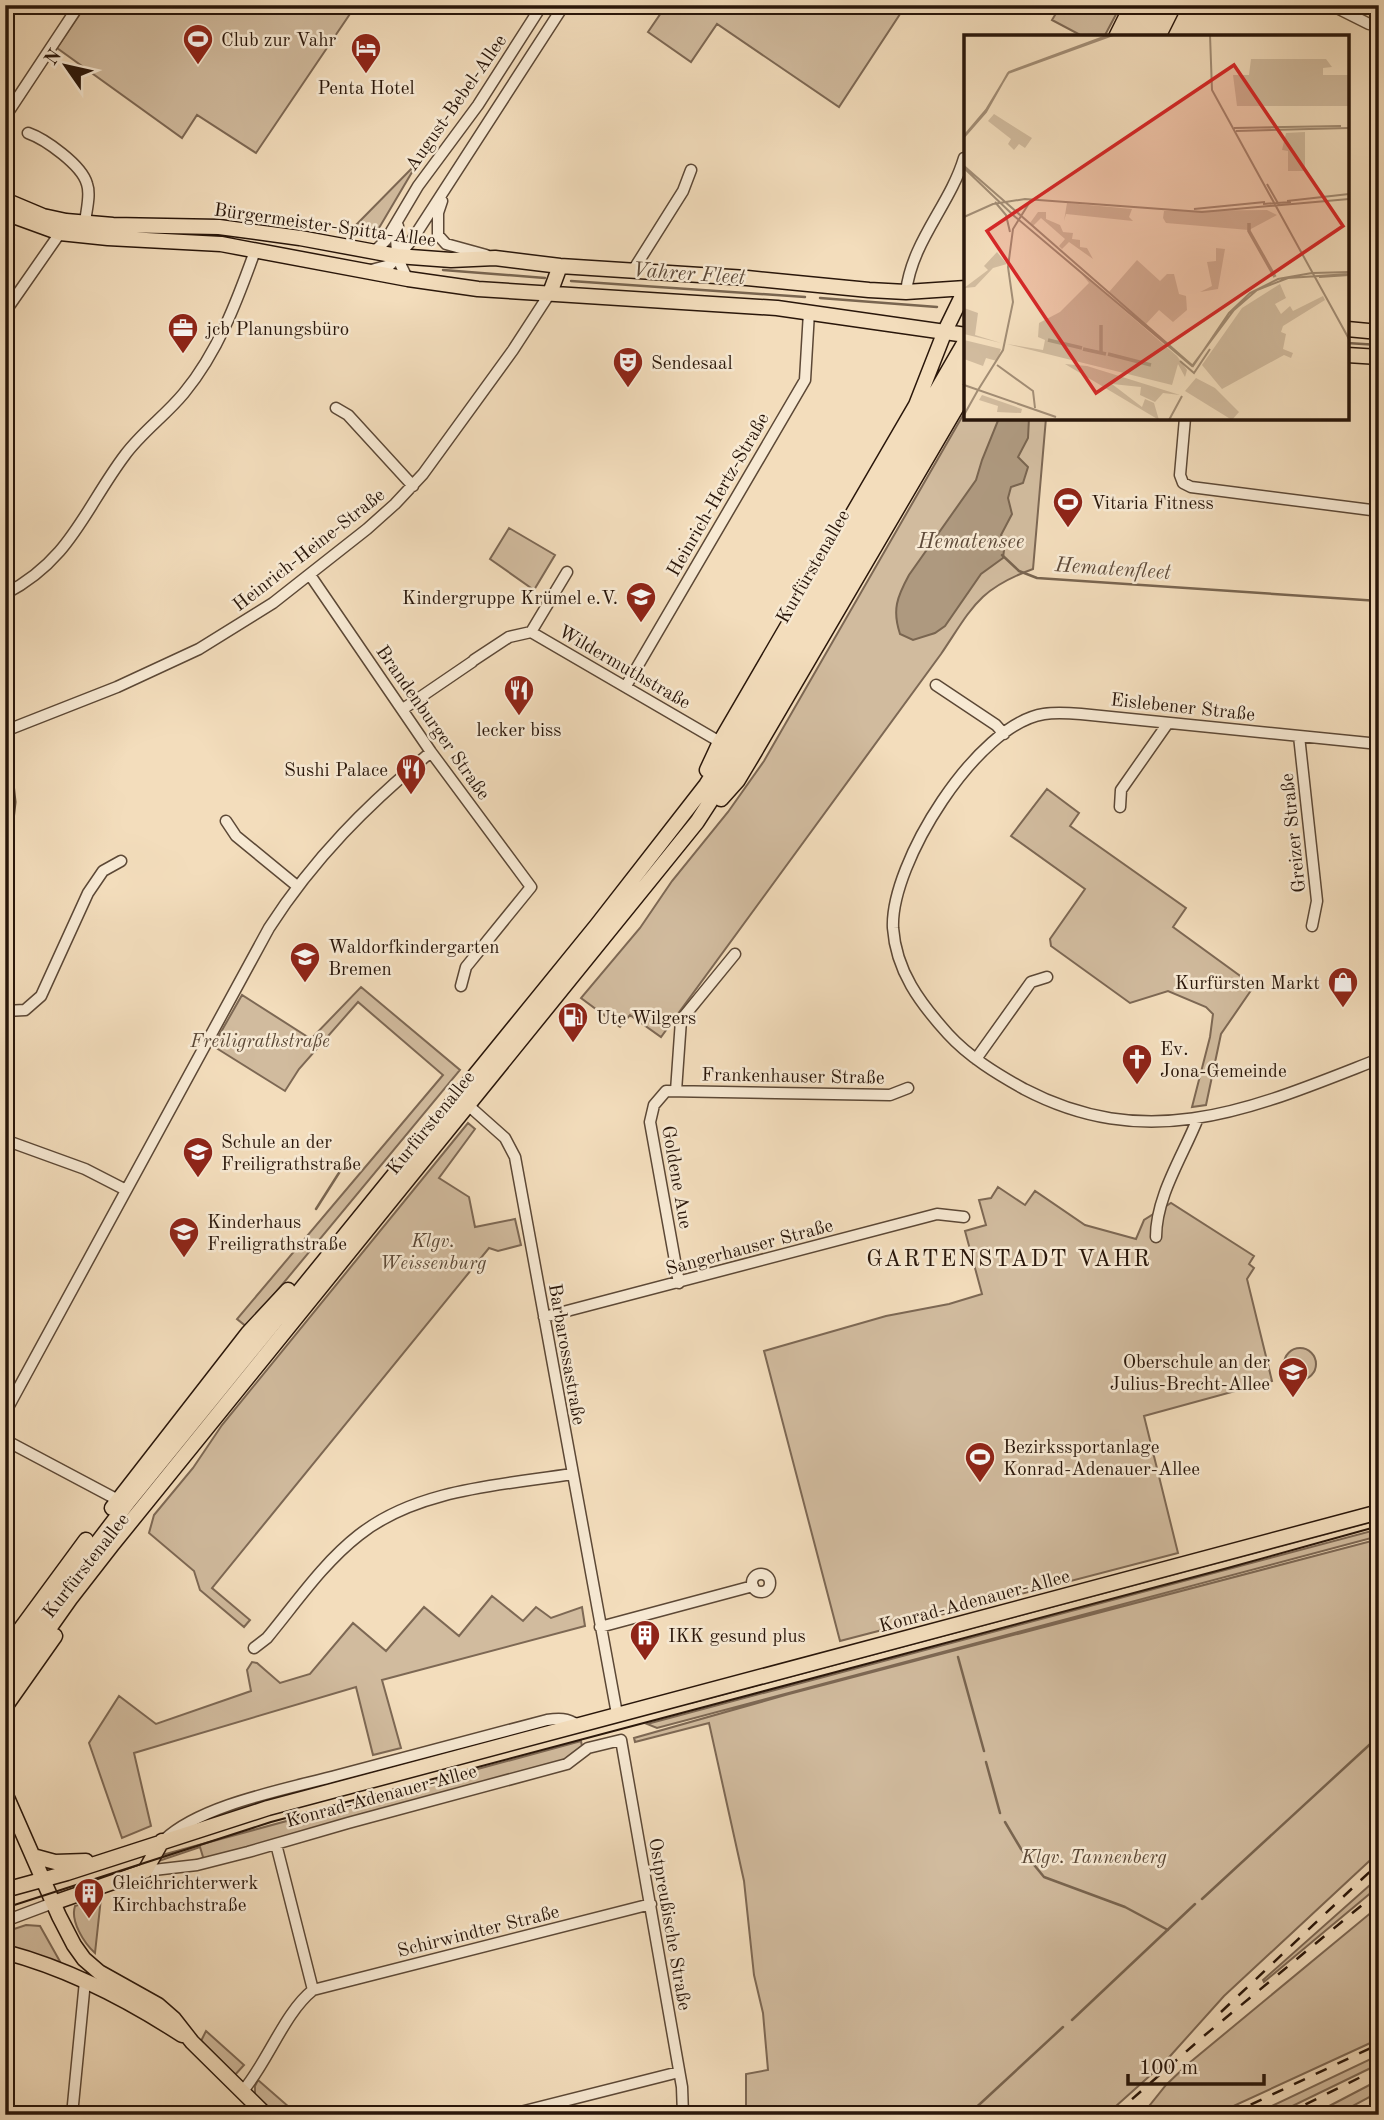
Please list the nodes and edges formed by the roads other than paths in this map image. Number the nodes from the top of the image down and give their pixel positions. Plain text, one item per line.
1 (79, 5) edge
2 (542, 5) edge
3 (565, 5) edge
4 (1132, 5) edge
5 (1147, 5) edge
6 (1161, 5) edge
7 (1174, 5) edge
8 (1331, 5) edge
9 (1379, 26) edge
10 (1117, 35) edge
11 (1131, 35) edge
12 (1146, 35) edge
13 (1159, 35) edge
14 (478, 105) junction
15 (494, 116) junction
16 (5, 117) edge
17 (28, 133) dead end
18 (964, 158) edge
19 (691, 170) dead end
20 (445, 191) junction
21 (5, 200) edge
22 (5, 213) edge
23 (399, 219) junction
24 (85, 223) junction
25 (60, 233) junction
26 (254, 251) junction
27 (374, 252) junction
28 (397, 256) junction
29 (495, 258) junction
30 (559, 266) junction
31 (363, 271) junction
32 (632, 272) junction
33 (408, 279) junction
34 (964, 288) edge
35 (906, 292) junction
36 (964, 292) edge
37 (550, 293) junction
38 (811, 298) junction
39 (5, 313) edge
40 (1349, 329) edge
41 (944, 331) junction
42 (1379, 332) edge
43 (964, 336) edge
44 (964, 341) edge
45 (1349, 355) edge
46 (1379, 357) edge
47 (964, 368) edge
48 (964, 394) edge
49 (336, 408) dead end
50 (1185, 420) edge
51 (413, 486) junction
52 (1379, 511) edge
53 (866, 524) junction
54 (566, 572) dead end
55 (310, 575) junction
56 (5, 594) edge
57 (531, 632) junction
58 (936, 685) dead end
59 (626, 686) junction
60 (403, 709) junction
61 (1168, 723) junction
62 (5, 731) edge
63 (1004, 734) junction
64 (1299, 736) junction
65 (1379, 739) edge
66 (1362, 741) junction
67 (720, 742) junction
68 (1379, 744) edge
69 (431, 752) junction
70 (5, 756) edge
71 (1120, 807) dead end
72 (688, 809) junction
73 (226, 821) dead end
74 (697, 822) junction
75 (5, 847) edge
76 (121, 861) dead end
77 (297, 886) junction
78 (1312, 926) dead end
79 (735, 954) dead end
80 (1047, 977) dead end
81 (461, 986) dead end
82 (5, 1012) edge
83 (976, 1059) junction
84 (1379, 1059) edge
85 (908, 1088) dead end
86 (676, 1091) junction
87 (469, 1106) junction
88 (1198, 1118) junction
89 (5, 1140) edge
90 (126, 1190) junction
91 (964, 1217) dead end
92 (1156, 1237) dead end
93 (328, 1255) junction
94 (679, 1283) junction
95 (544, 1317) junction
96 (5, 1413) edge
97 (5, 1440) edge
98 (192, 1445) junction
99 (572, 1474) junction
100 (118, 1500) junction
101 (1379, 1511) edge
102 (753, 1586) dead end
103 (600, 1627) junction
104 (254, 1648) dead end
105 (5, 1650) edge
106 (5, 1669) edge
107 (5, 1691) edge
108 (5, 1707) edge
109 (617, 1714) junction
110 (621, 1740) joint
111 (8, 1800) edge
112 (162, 1842) junction
113 (276, 1844) junction
114 (33, 1856) junction
115 (94, 1863) junction
116 (145, 1871) junction
117 (43, 1880) junction
118 (5, 1890) edge
119 (53, 1903) junction
120 (651, 1904) junction
121 (5, 1921) edge
122 (5, 1952) edge
123 (85, 1981) junction
124 (313, 1990) junction
125 (192, 2042) junction
126 (679, 2072) junction
127 (242, 2092) junction
128 (72, 2115) edge
129 (266, 2115) edge
130 (509, 2115) edge
131 (683, 2115) edge

1 - 16 street
2 - 14 street, August-Bebel-Allee
3 - 15 street, August-Bebel-Allee
4 - 10 main road
5 - 11 main road
6 - 12 main road
7 - 13 main road
8 - 9 street
14 - 15 street
14 - 23 street, August-Bebel-Allee
15 - 20 street, August-Bebel-Allee
17 - 24 street
18 - 35 street
19 - 32 street
20 - 28 street, August-Bebel-Allee
20 - 29 street, August-Bebel-Allee
21 - 24 main road, Bürgermeister-Spitta-Allee
22 - 25 main road, Bürgermeister-Spitta-Allee
23 - 27 street, August-Bebel-Allee
23 - 28 street, August-Bebel-Allee
24 - 27 main road, Bürgermeister-Spitta-Allee
25 - 26 main road, Bürgermeister-Spitta-Allee
25 - 39 street
26 - 31 main road, Bürgermeister-Spitta-Allee
26 - 56 street
27 - 28 main road, Bürgermeister-Spitta-Allee
28 - 29 main road, Bürgermeister-Spitta-Allee
28 - 31 street
28 - 33 street, August-Bebel-Allee
29 - 30 main road, Bürgermeister-Spitta-Allee
30 - 32 main road, Bürgermeister-Spitta-Allee
30 - 37 main road
31 - 33 main road, Bürgermeister-Spitta-Allee
32 - 38 main road, Bürgermeister-Spitta-Allee
33 - 37 main road, Bürgermeister-Spitta-Allee
34 - 35 main road, Bürgermeister-Spitta-Allee
35 - 38 main road, Bürgermeister-Spitta-Allee
36 - 41 main road, Kurfürstenallee
37 - 38 main road, Bürgermeister-Spitta-Allee
37 - 51 street, Heinrich-Heine-Straße
38 - 41 main road, Bürgermeister-Spitta-Allee
38 - 59 street, Heinrich-Hertz-Straße
40 - 42 main road
41 - 43 main road, Bürgermeister-Spitta-Allee
41 - 67 main road, Kurfürstenallee
44 - 53 main road, Kurfürstenallee
45 - 46 main road
47 - 53 main road, Kurfürstenallee
48 - 74 main road, Kurfürstenallee
49 - 51 street
50 - 52 street
51 - 55 street, Heinrich-Heine-Straße
53 - 72 main road, Kurfürstenallee
53 - 74 main road, Kurfürstenallee
54 - 57 street
55 - 60 street, Brandenburger Straße
55 - 62 street, Heinrich-Heine-Straße
57 - 59 street, Wildermuthstraße
57 - 60 street, Wildermuthstraße
58 - 63 street
59 - 67 street, Wildermuthstraße
60 - 69 street, Brandenburger Straße
61 - 63 street, Eislebener Straße
61 - 64 street, Eislebener Straße
61 - 71 street
63 - 83 street, Eislebener Straße
64 - 66 street, Eislebener Straße
64 - 78 street, Greizer Straße
65 - 66 street, Eislebener Straße
66 - 68 street, Eislebener Straße
67 - 72 main road, Kurfürstenallee
69 - 77 street
69 - 81 street, Brandenburger Straße
70 - 75 street
72 - 93 main road, Kurfürstenallee
73 - 77 street
74 - 87 main road, Kurfürstenallee
76 - 82 street
77 - 90 street
79 - 86 street
80 - 83 street
83 - 88 street, Eislebener Straße
84 - 88 street, Eislebener Straße
85 - 86 street, Frankenhauser Straße
86 - 94 street, Goldene Aue
87 - 95 street, Barbarossastraße
87 - 98 main road, Kurfürstenallee
88 - 92 street
89 - 90 street
90 - 96 street
91 - 94 street, Sangerhauser Straße
93 - 100 main road, Kurfürstenallee
93 - 106 main road, Kurfürstenallee
94 - 95 street, Sangerhauser Straße
95 - 99 street, Barbarossastraße
97 - 100 street
98 - 107 main road, Kurfürstenallee
98 - 108 main road, Kurfürstenallee
99 - 103 street, Barbarossastraße
99 - 104 street
100 - 105 main road, Kurfürstenallee
101 - 109 main road, Konrad-Adenauer-Allee
102 - 103 street
103 - 109 street, Barbarossastraße
109 - 112 main road, Konrad-Adenauer-Allee
110 - 113 street, Konrad-Adenauer-Allee
110 - 120 street, Ostpreußische Straße
111 - 114 main road
112 - 115 main road, Konrad-Adenauer-Allee
112 - 116 main road
113 - 116 street, Konrad-Adenauer-Allee
113 - 124 street
114 - 115 main road
114 - 117 main road
115 - 117 main road, Konrad-Adenauer-Allee
116 - 119 main road, Konrad-Adenauer-Allee
117 - 118 main road, Konrad-Adenauer-Allee
117 - 119 main road
119 - 121 street, Konrad-Adenauer-Allee
119 - 125 main road
120 - 124 street, Schirwindter Straße
120 - 126 street, Ostpreußische Straße
122 - 123 main road
123 - 125 main road
123 - 128 street
124 - 127 street
125 - 127 main road
126 - 130 street
126 - 131 street, Ostpreußische Straße
127 - 129 main road

